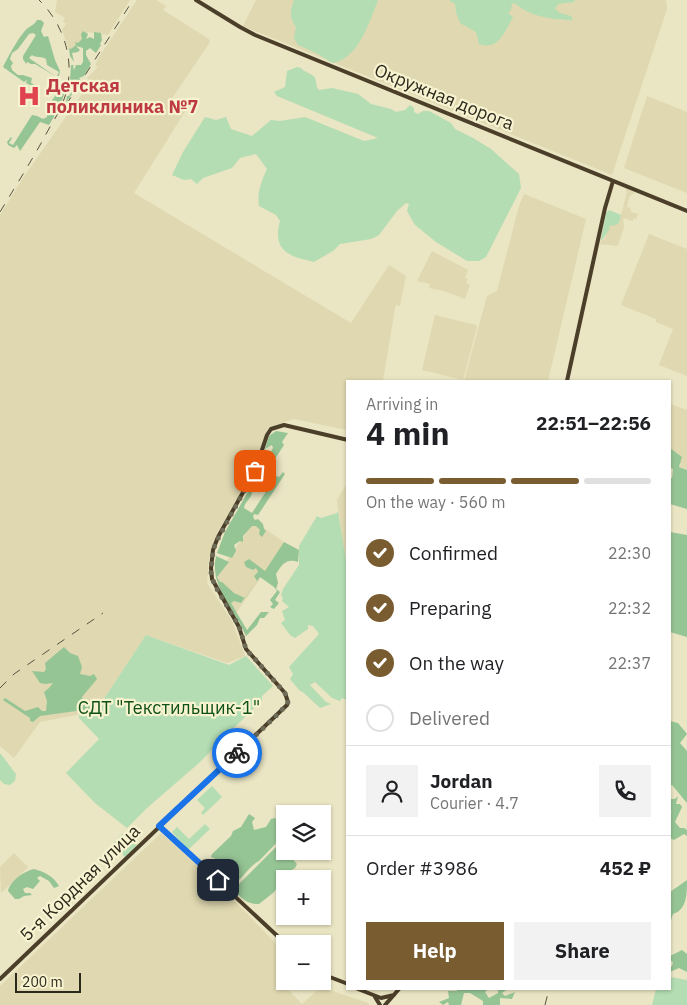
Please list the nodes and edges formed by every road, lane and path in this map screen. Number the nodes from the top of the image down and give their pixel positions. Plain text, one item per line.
1 (196, 0) edge
2 (613, 180) junction
3 (687, 211) edge
4 (567, 380) edge
5 (346, 440) edge
6 (159, 826) junction
7 (276, 935) edge
8 (331, 977) edge
9 (0, 979) edge
10 (346, 983) edge
11 (360, 990) edge
12 (398, 990) edge
13 (394, 996) junction
14 (375, 997) junction
15 (380, 1005) edge
16 (385, 1005) edge

1 - 2 main road, Окружная дорога
2 - 3 main road, Окружная дорога
2 - 4 main road
5 - 6 main road, 5-я Кордная улица
6 - 7 main road
6 - 9 main road, 5-я Кордная улица
8 - 10 main road
11 - 14 main road
12 - 13 main road
13 - 14 main road
13 - 16 main road
14 - 15 main road

